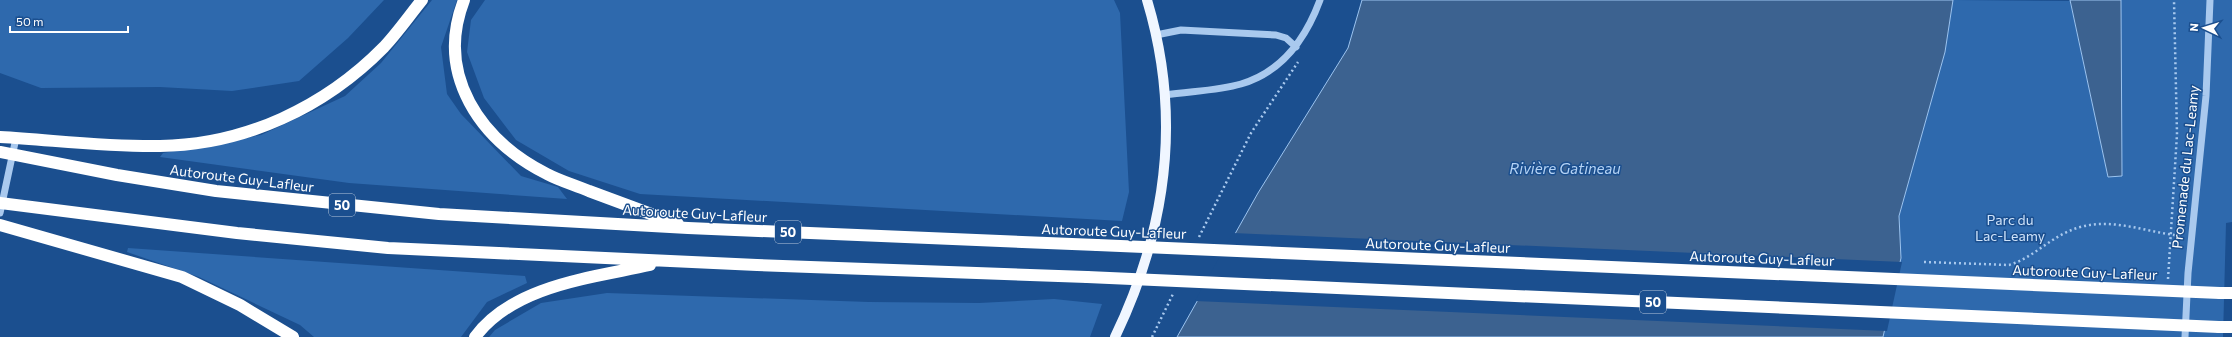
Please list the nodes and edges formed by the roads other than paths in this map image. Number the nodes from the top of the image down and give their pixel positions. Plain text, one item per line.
1 (422, 0) edge
2 (464, 0) edge
3 (1147, 0) edge
4 (1320, 0) edge
5 (2210, 0) edge
6 (1156, 35) junction
7 (1296, 47) junction
8 (1165, 95) junction
9 (0, 137) edge
10 (16, 138) junction
11 (0, 152) edge
12 (12, 154) junction
13 (1, 207) edge
14 (0, 225) edge
15 (688, 228) junction
16 (666, 261) junction
17 (2226, 293) edge
18 (2232, 327) edge
19 (294, 337) edge
20 (476, 337) edge
21 (1115, 337) edge
22 (2185, 337) edge

1 - 10 highway
2 - 15 highway
3 - 6 main road
4 - 7 street
5 - 22 street, Promenade du Lac-Leamy
6 - 7 street
6 - 8 main road
7 - 8 street
8 - 21 main road
9 - 10 highway
10 - 12 street
11 - 12 highway, Autoroute Guy-Lafleur / 50
12 - 13 street
12 - 15 highway, Autoroute Guy-Lafleur / 50
13 - 16 highway, 50
14 - 19 highway
15 - 17 highway, Autoroute Guy-Lafleur / 50, bridge
16 - 18 highway, 50, bridge
16 - 20 highway

